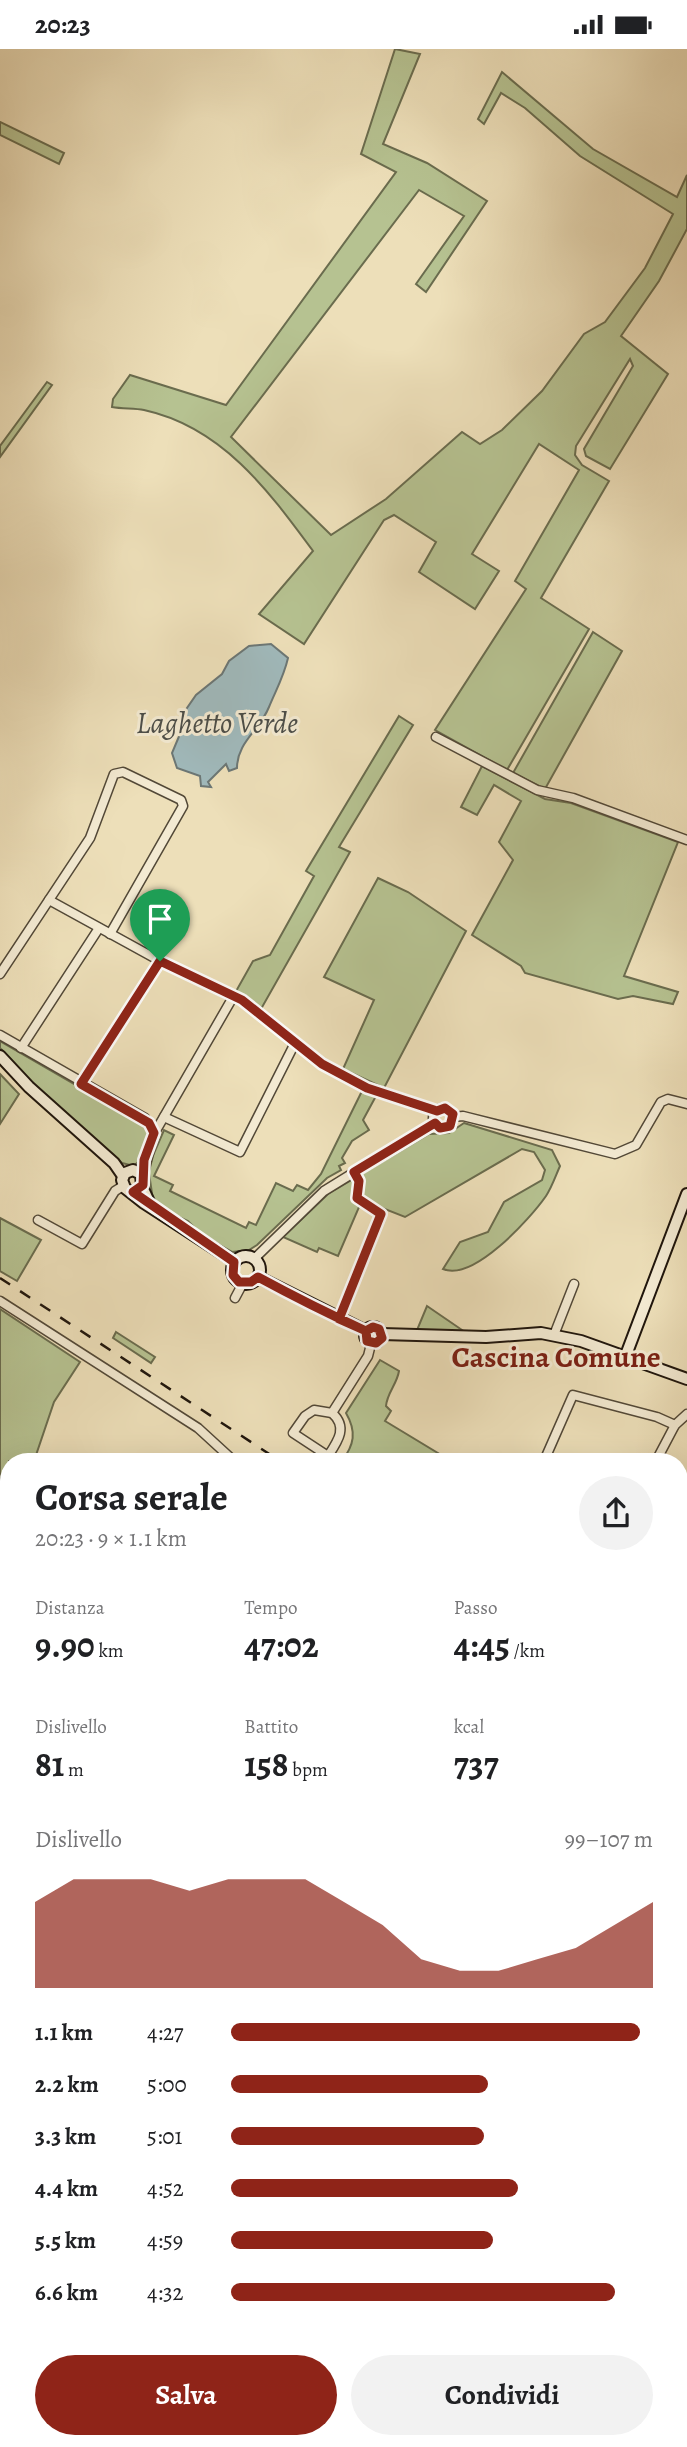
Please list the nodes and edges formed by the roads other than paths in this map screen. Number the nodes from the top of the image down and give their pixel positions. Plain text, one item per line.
1 (436, 737) dead end
2 (687, 840) edge
3 (49, 900) junction
4 (99, 928) junction
5 (110, 934) junction
6 (160, 961) junction
7 (0, 974) edge
8 (232, 997) junction
9 (0, 1035) edge
10 (295, 1043) junction
11 (21, 1048) junction
12 (0, 1056) edge
13 (81, 1084) junction
14 (687, 1104) edge
15 (437, 1111) junction
16 (164, 1117) junction
17 (453, 1117) junction
18 (435, 1123) junction
19 (154, 1133) junction
20 (354, 1172) junction
21 (132, 1180) junction
22 (687, 1193) edge
23 (38, 1220) dead end
24 (254, 1259) junction
25 (234, 1262) junction
26 (258, 1277) junction
27 (243, 1283) junction
28 (574, 1284) dead end
29 (235, 1298) dead end
30 (0, 1301) edge
31 (339, 1319) junction
32 (366, 1331) junction
33 (382, 1334) junction
34 (554, 1335) junction
35 (371, 1343) junction
36 (626, 1355) junction
37 (687, 1378) edge
38 (332, 1413) junction
39 (687, 1414) edge
40 (674, 1425) junction
41 (225, 1453) edge
42 (323, 1453) edge
43 (330, 1453) edge
44 (548, 1453) edge
45 (660, 1453) edge

1 - 2 street
3 - 4 street
3 - 5 street
3 - 7 street
4 - 5 street
4 - 11 street
5 - 6 street
6 - 8 street
6 - 13 street
8 - 10 street
8 - 16 street
9 - 11 street
10 - 15 street
10 - 16 street
11 - 13 street
12 - 21 street
13 - 19 street
14 - 17 street
15 - 17 street
15 - 18 street
16 - 19 street
17 - 18 street
18 - 20 street
19 - 21 street
20 - 24 street
20 - 31 street
21 - 23 street
21 - 25 street
22 - 36 street
24 - 25 street
24 - 26 street
25 - 27 street
26 - 27 street
26 - 31 street
27 - 29 street
28 - 34 street
30 - 41 street
31 - 32 street
32 - 33 street
32 - 35 street
33 - 34 street
33 - 35 street
34 - 36 street
35 - 38 street
36 - 37 street
38 - 42 street
38 - 43 street
39 - 40 street
40 - 44 street
40 - 45 street

